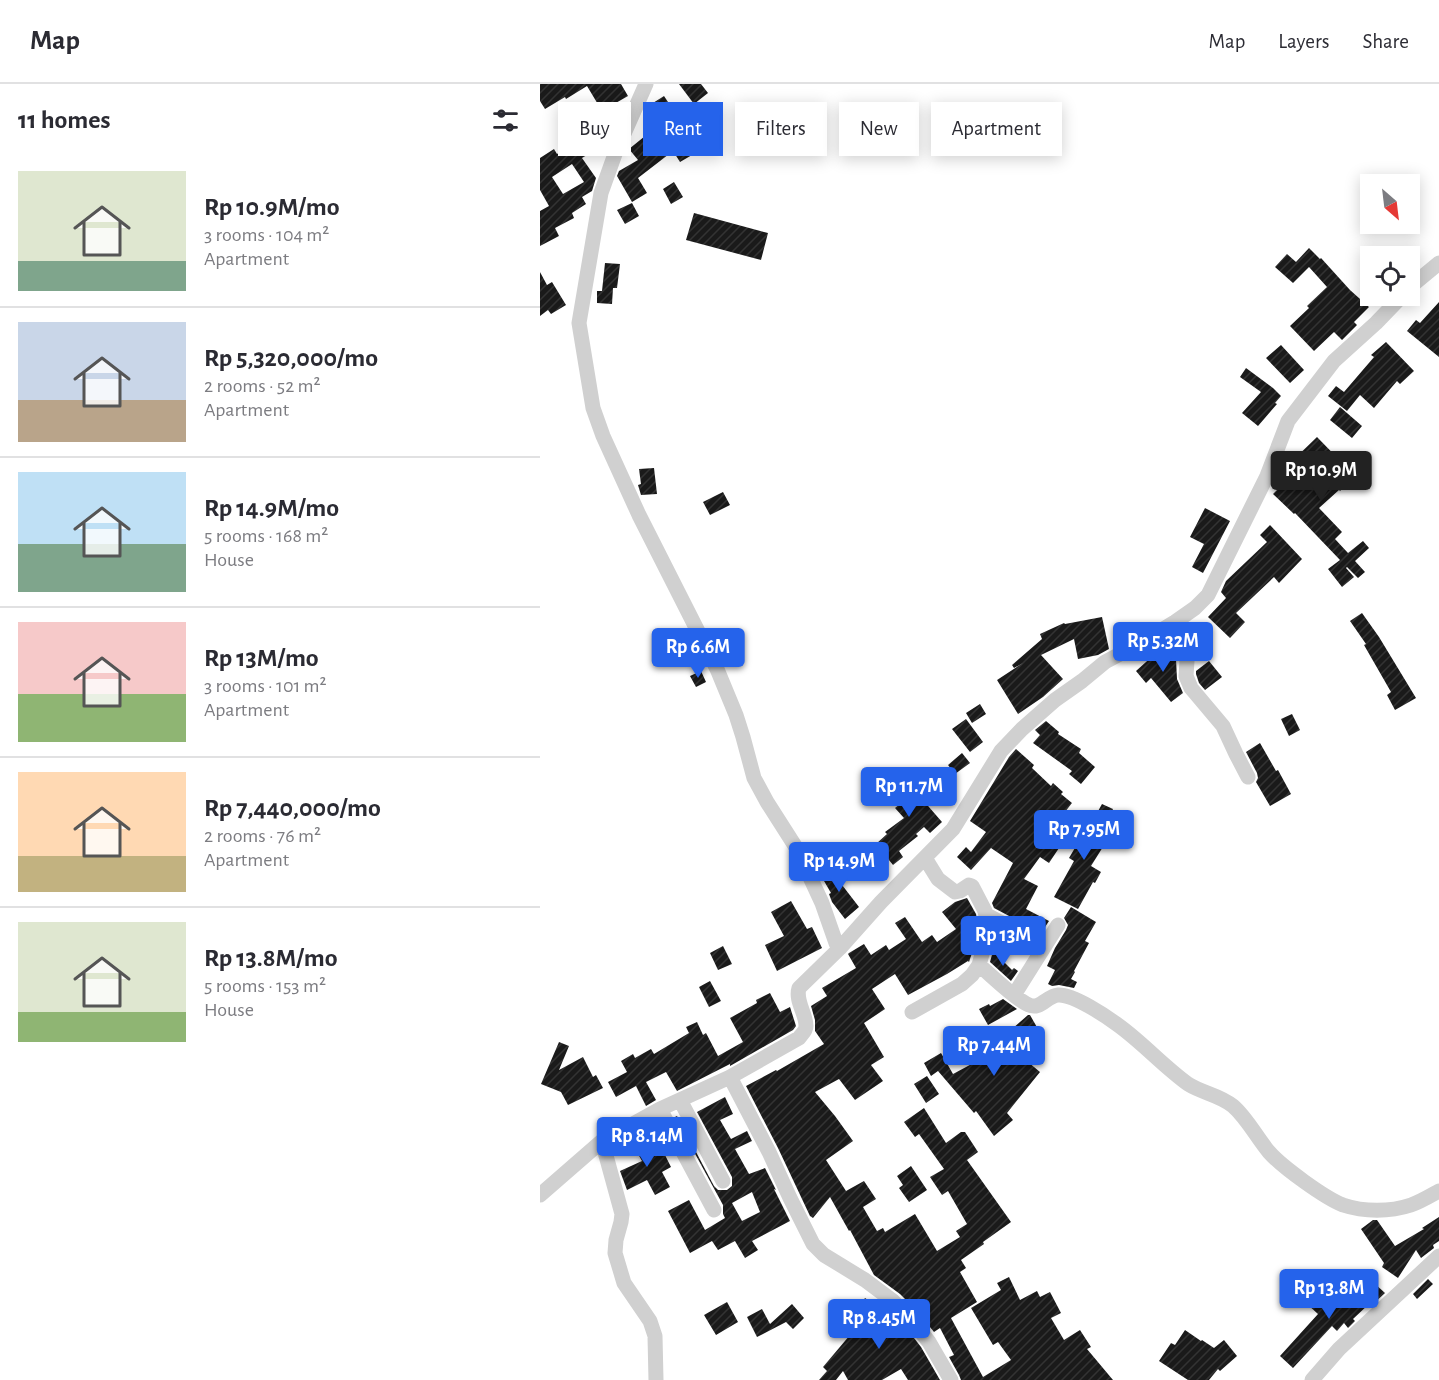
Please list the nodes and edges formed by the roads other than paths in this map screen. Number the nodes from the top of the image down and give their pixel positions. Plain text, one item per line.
1 (646, 84) edge
2 (1439, 263) edge
3 (1420, 279) edge
4 (1392, 306) edge
5 (1167, 627) junction
6 (1248, 777) dead end
7 (925, 858) junction
8 (987, 915) junction
9 (1058, 925) dead end
10 (1045, 946) junction
11 (840, 948) junction
12 (979, 965) junction
13 (1014, 995) junction
14 (912, 1012) dead end
15 (730, 1077) junction
16 (680, 1100) junction
17 (660, 1110) junction
18 (602, 1141) junction
19 (723, 1181) dead end
20 (1439, 1191) edge
21 (540, 1195) edge
22 (714, 1210) dead end
23 (1439, 1256) edge
24 (656, 1380) edge
25 (951, 1380) edge
26 (1312, 1380) edge

1 - 11 street
2 - 3 street
4 - 5 street
5 - 6 street
5 - 7 street
7 - 8 street
7 - 11 street
8 - 10 street
8 - 12 street
9 - 10 street
10 - 13 street
11 - 15 street
12 - 13 street
12 - 14 street
13 - 20 street
15 - 16 street
15 - 25 street
16 - 17 street
16 - 19 street
17 - 18 street
17 - 22 street
18 - 21 street
18 - 24 street
23 - 26 street

